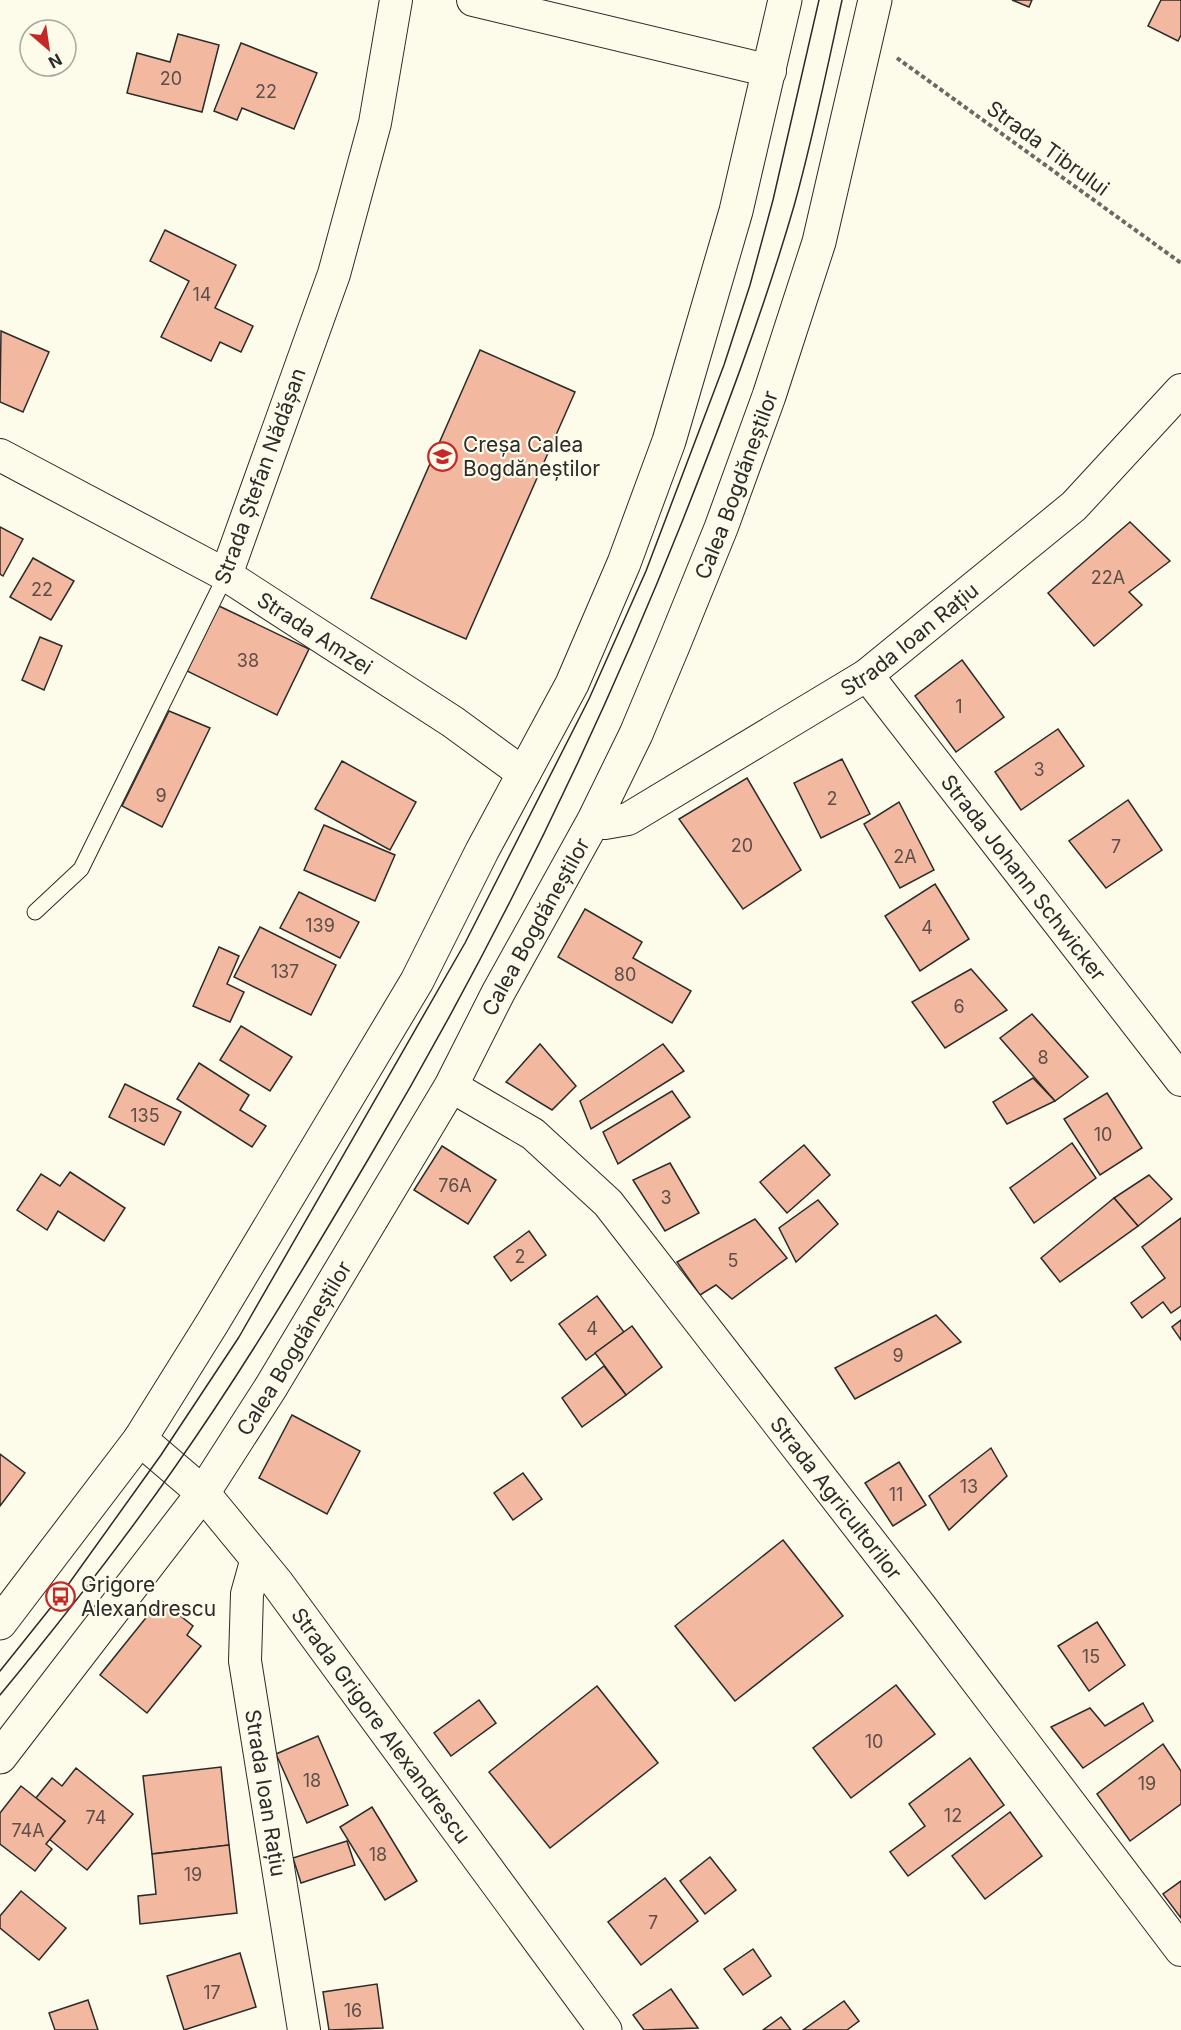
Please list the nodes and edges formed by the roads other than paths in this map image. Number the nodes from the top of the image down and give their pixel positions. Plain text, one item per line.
1 (396, 0) edge
2 (473, 0) edge
3 (785, 0) edge
4 (875, 0) edge
5 (770, 71) junction
6 (1181, 390) edge
7 (0, 455) edge
8 (226, 575) junction
9 (867, 675) junction
10 (524, 774) junction
11 (594, 819) junction
12 (35, 912) dead end
13 (1181, 1080) edge
14 (451, 1086) junction
15 (140, 1439) junction
16 (203, 1493) junction
17 (256, 1558) junction
18 (0, 1623) edge
19 (0, 1757) edge
20 (1181, 1950) edge
21 (304, 2030) edge
22 (605, 2030) edge

1 - 8 street, Strada Ștefan Nădășan
2 - 5 street
3 - 5 main road
4 - 11 main road, Calea Bogdăneștilor
5 - 10 main road
6 - 9 street, Strada Ioan Rațiu
7 - 8 street, Strada Amzei
8 - 10 street, Strada Amzei
8 - 12 lane, Strada Ștefan Nădășan
9 - 11 street, Strada Ioan Rațiu
9 - 13 street, Strada Johann Schwicker
10 - 15 main road
11 - 14 main road, Calea Bogdăneștilor
14 - 16 main road, Calea Bogdăneștilor
14 - 20 street, Strada Agricultorilor
15 - 16 main road, Strada Grigore Alexandrescu
15 - 18 main road
16 - 17 main road, Strada Grigore Alexandrescu
16 - 19 main road, Calea Bogdăneștilor
17 - 21 street, Strada Ioan Rațiu
17 - 22 main road, Strada Grigore Alexandrescu

